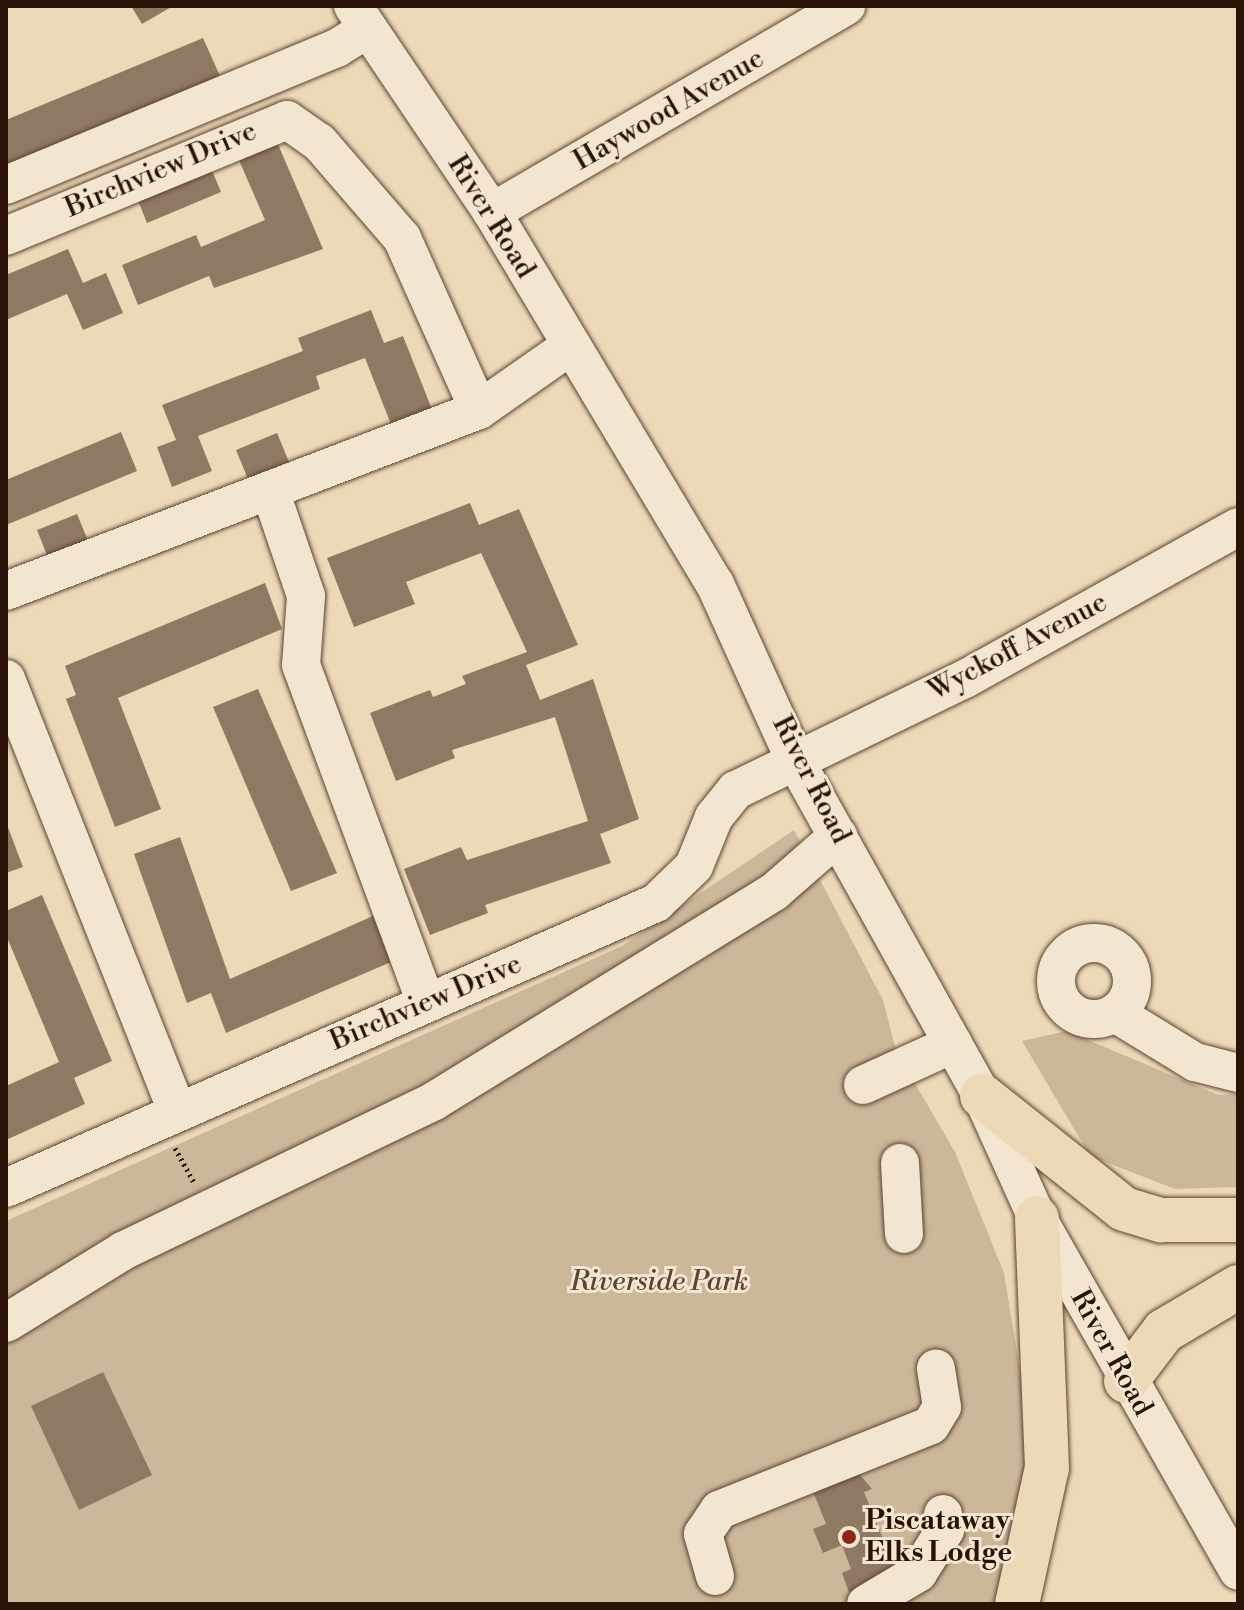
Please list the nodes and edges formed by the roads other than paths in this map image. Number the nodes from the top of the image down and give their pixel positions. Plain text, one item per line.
1 (846, 6) edge
2 (360, 17) edge
3 (6, 185) edge
4 (492, 212) junction
5 (6, 236) edge
6 (569, 347) junction
7 (479, 410) junction
8 (270, 490) junction
9 (1238, 527) edge
10 (6, 591) edge
11 (6, 679) edge
12 (795, 760) junction
13 (838, 836) junction
14 (426, 1003) junction
15 (1115, 1013) dead end
16 (953, 1044) junction
17 (1238, 1073) edge
18 (863, 1085) dead end
19 (982, 1096) junction
20 (169, 1114) junction
21 (900, 1163) dead end
22 (6, 1188) edge
23 (1037, 1218) junction
24 (1238, 1220) edge
25 (904, 1234) dead end
26 (1238, 1287) edge
27 (6, 1323) edge
28 (936, 1368) dead end
29 (1126, 1381) junction
30 (943, 1514) dead end
31 (1238, 1571) edge
32 (715, 1576) dead end
33 (866, 1604) edge
34 (1017, 1604) edge

1 - 4 street, Haywood Avenue
2 - 3 street
2 - 4 street, River Road
4 - 6 street, River Road
5 - 7 street, Birchview Drive
6 - 7 street
6 - 12 street, River Road
7 - 8 street
8 - 10 street
8 - 14 street
9 - 12 street, Wyckoff Avenue
11 - 20 street
12 - 13 street, River Road
12 - 14 street, Birchview Drive
13 - 16 street, River Road
13 - 27 street
14 - 20 street, Birchview Drive
15 - 17 street
16 - 18 street
16 - 19 street, River Road
19 - 23 street, River Road
19 - 24 highway
20 - 22 street, Birchview Drive
21 - 25 street
23 - 29 street, River Road
23 - 34 highway
26 - 29 highway
28 - 32 street
29 - 31 street, River Road
30 - 33 street

